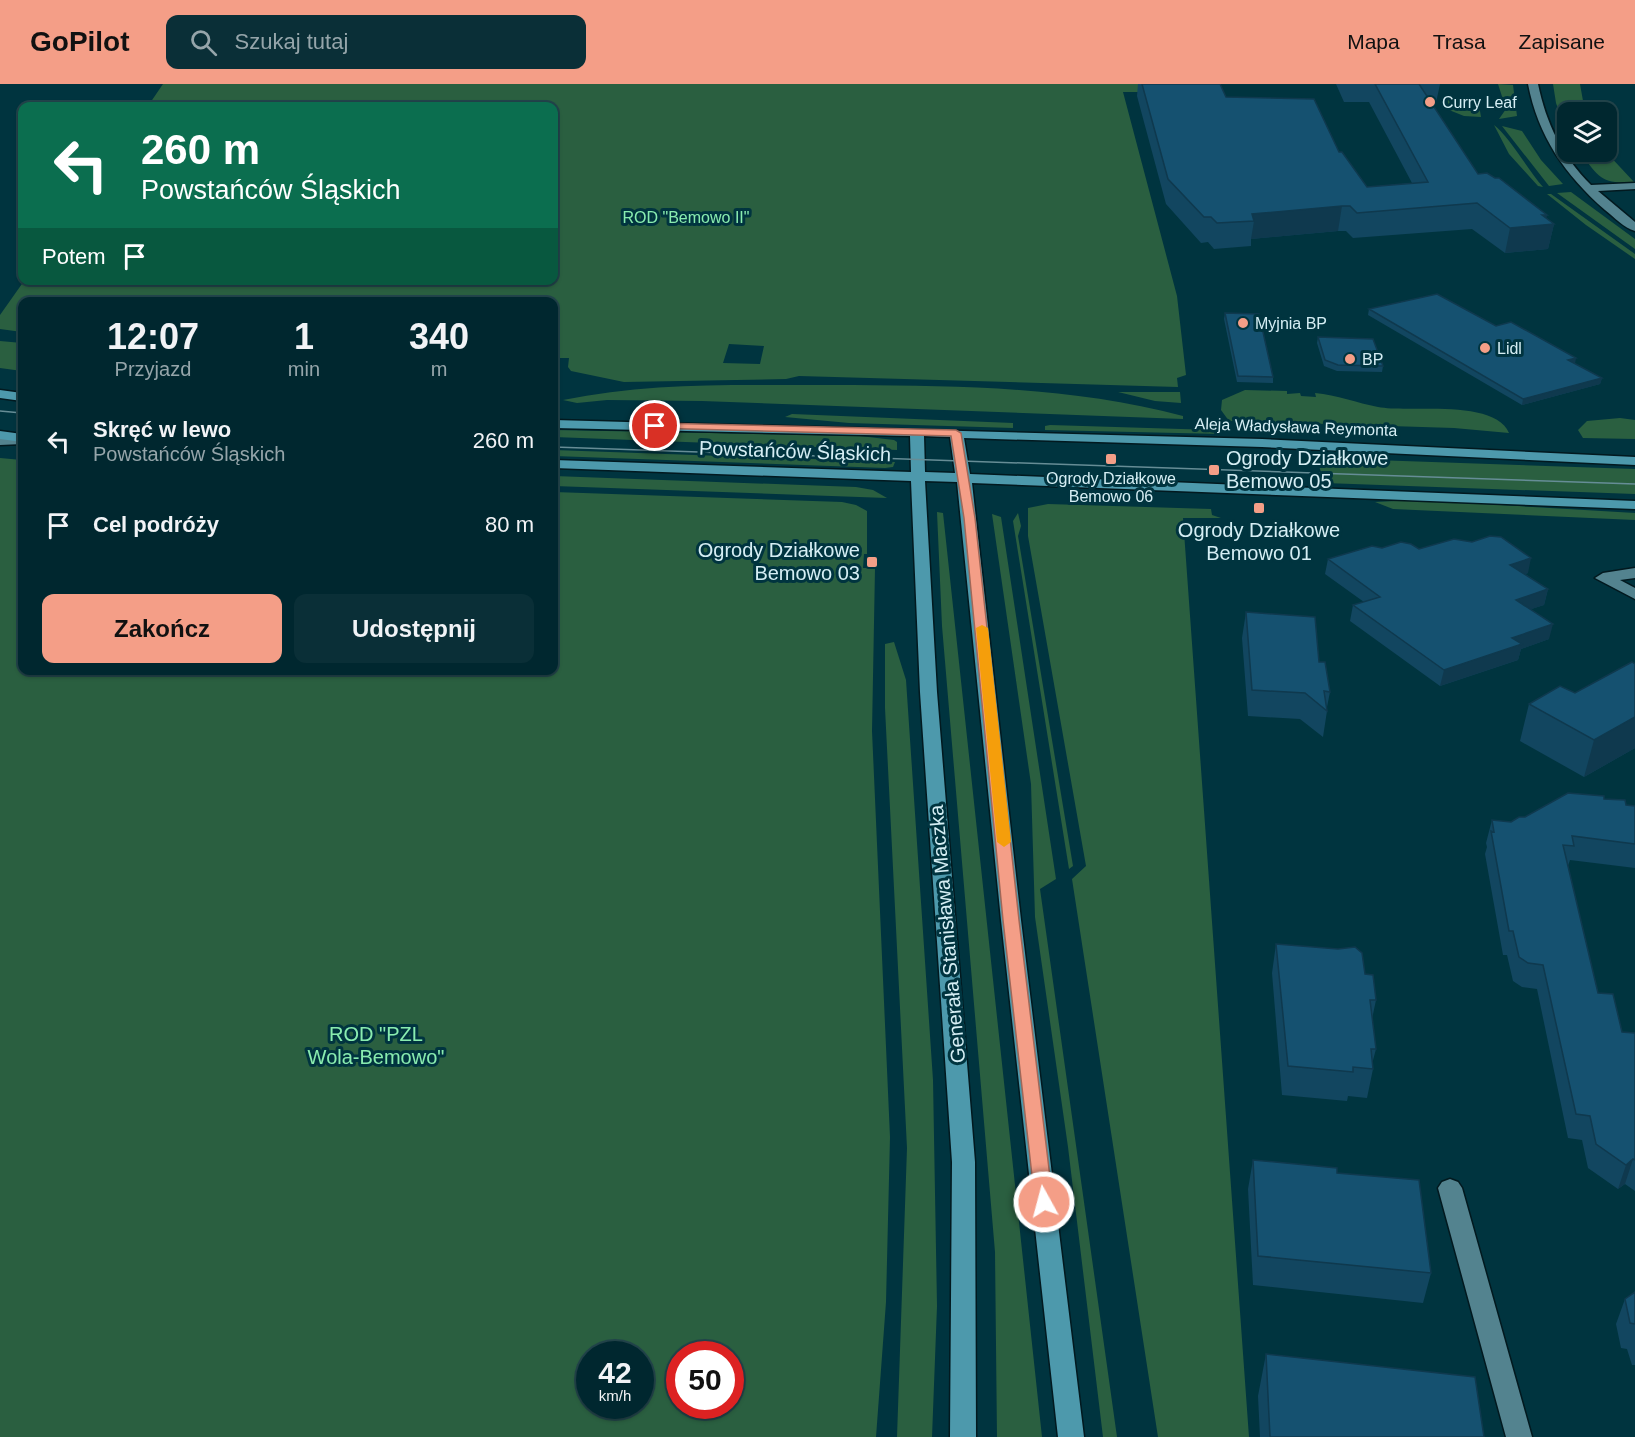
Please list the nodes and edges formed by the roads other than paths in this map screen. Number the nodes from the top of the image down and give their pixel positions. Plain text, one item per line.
1 (1533, 84) edge
2 (1635, 186) edge
3 (1590, 188) junction
4 (1635, 218) edge
5 (1635, 228) edge
6 (0, 394) edge
7 (18, 396) edge
8 (558, 424) edge
9 (918, 432) junction
10 (956, 433) junction
11 (0, 435) edge
12 (18, 438) edge
13 (18, 439) edge
14 (0, 441) edge
15 (1635, 461) edge
16 (558, 464) edge
17 (918, 476) junction
18 (962, 478) junction
19 (1635, 505) edge
20 (1635, 573) edge
21 (1635, 594) edge
22 (1450, 1188) dead end
23 (963, 1437) edge
24 (1071, 1437) edge
25 (1519, 1437) edge

1 - 3 street
2 - 3 street
3 - 4 street
3 - 5 street
6 - 7 main road
8 - 9 main road, Powstańców Śląskich
9 - 10 main road, Powstańców Śląskich
9 - 17 main road, Generała Stanisława Maczka
10 - 15 main road, Aleja Władysława Reymonta
10 - 18 main road
11 - 12 main road
13 - 14 street
16 - 17 main road, Powstańców Śląskich
17 - 18 main road, Powstańców Śląskich
17 - 23 main road, Generała Stanisława Maczka
18 - 19 main road
18 - 24 main road
20 - 21 street
22 - 25 street

